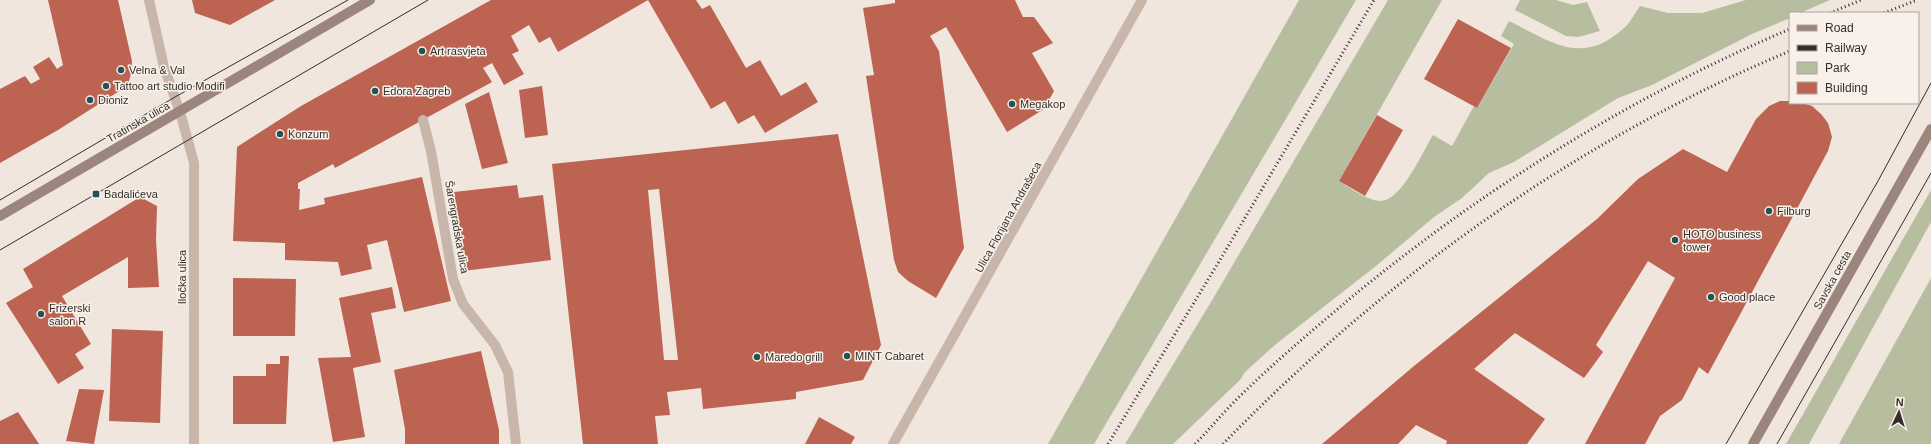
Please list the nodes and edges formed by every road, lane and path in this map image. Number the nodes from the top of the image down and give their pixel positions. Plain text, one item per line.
1 (149, 0) edge
2 (370, 0) edge
3 (1142, 0) edge
4 (180, 112) junction
5 (423, 120) dead end
6 (1931, 129) edge
7 (0, 216) edge
8 (194, 444) edge
9 (516, 444) edge
10 (893, 444) edge
11 (1753, 444) edge

1 - 4 street, Iločka ulica
2 - 4 street, Tratinska ulica
3 - 10 street, Ulica Florijana Andrašeca
4 - 7 street, Tratinska ulica
4 - 8 street, Iločka ulica
5 - 9 street, Šarengradska ulica
6 - 11 street, Savska cesta

